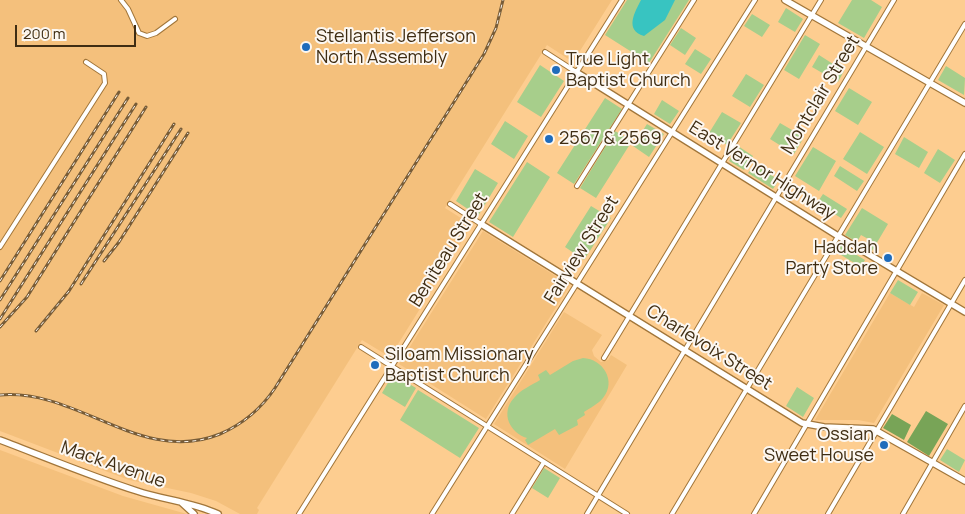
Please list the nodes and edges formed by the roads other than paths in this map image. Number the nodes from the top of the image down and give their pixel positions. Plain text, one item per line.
1 (121, 0) edge
2 (622, 0) edge
3 (694, 0) edge
4 (755, 0) edge
5 (785, 0) edge
6 (822, 0) edge
7 (894, 0) edge
8 (812, 16) junction
9 (174, 19) dead end
10 (965, 24) edge
11 (866, 46) junction
12 (545, 52) dead end
13 (86, 62) dead end
14 (576, 72) junction
15 (930, 83) junction
16 (965, 103) edge
17 (628, 105) junction
18 (672, 132) junction
19 (965, 154) edge
20 (722, 163) junction
21 (577, 186) dead end
22 (776, 197) junction
23 (450, 204) dead end
24 (481, 224) junction
25 (838, 236) junction
26 (0, 247) edge
27 (896, 272) junction
28 (965, 280) edge
29 (577, 284) junction
30 (951, 304) junction
31 (965, 312) edge
32 (629, 317) junction
33 (360, 346) dead end
34 (684, 351) junction
35 (604, 358) dead end
36 (392, 366) junction
37 (746, 390) junction
38 (965, 406) edge
39 (807, 424) junction
40 (487, 426) junction
41 (877, 431) junction
42 (0, 440) edge
43 (544, 462) junction
44 (933, 462) junction
45 (965, 480) edge
46 (598, 496) junction
47 (181, 502) junction
48 (194, 514) edge
49 (217, 514) edge
50 (299, 514) edge
51 (432, 514) edge
52 (512, 514) edge
53 (587, 514) edge
54 (628, 514) edge
55 (672, 514) edge
56 (754, 514) edge
57 (828, 514) edge
58 (903, 514) edge

1 - 9 street
2 - 14 street, Beniteau Street
3 - 17 street
4 - 18 street, Fairview Street
5 - 8 street
6 - 8 street
7 - 11 street, Montclair Street
8 - 11 street
8 - 20 street
10 - 15 street
11 - 15 street
11 - 22 street, Montclair Street
12 - 14 street, East Vernor Highway
13 - 26 street
14 - 17 street, East Vernor Highway
14 - 24 street, Beniteau Street
15 - 16 street
15 - 25 street
17 - 18 street, East Vernor Highway
17 - 21 street
18 - 20 street, East Vernor Highway
18 - 29 street, Fairview Street
19 - 27 street
20 - 22 street, East Vernor Highway
20 - 32 street
22 - 25 street, East Vernor Highway
22 - 34 street, Montclair Street
23 - 24 street, Charlevoix Street
24 - 29 street, Charlevoix Street
24 - 36 street, Beniteau Street
25 - 27 street, East Vernor Highway
25 - 37 street
27 - 30 street, East Vernor Highway
27 - 39 street
28 - 30 street
29 - 32 street, Charlevoix Street
29 - 40 street, Fairview Street
30 - 31 street, East Vernor Highway
30 - 41 street
32 - 34 street, Charlevoix Street
32 - 35 street
33 - 36 street
34 - 37 street, Charlevoix Street
34 - 46 street, Montclair Street
36 - 40 street
36 - 50 street, Beniteau Street
37 - 39 street, Charlevoix Street
37 - 55 street
38 - 44 street
39 - 41 street, Charlevoix Street
39 - 56 street
40 - 43 street
40 - 51 street, Fairview Street
41 - 44 street, Charlevoix Street
41 - 57 street
42 - 47 street, Mack Avenue
43 - 46 street
43 - 52 street
44 - 45 street, Charlevoix Street
44 - 58 street
46 - 53 street, Montclair Street
46 - 54 street
47 - 48 street
47 - 49 street, Mack Avenue

